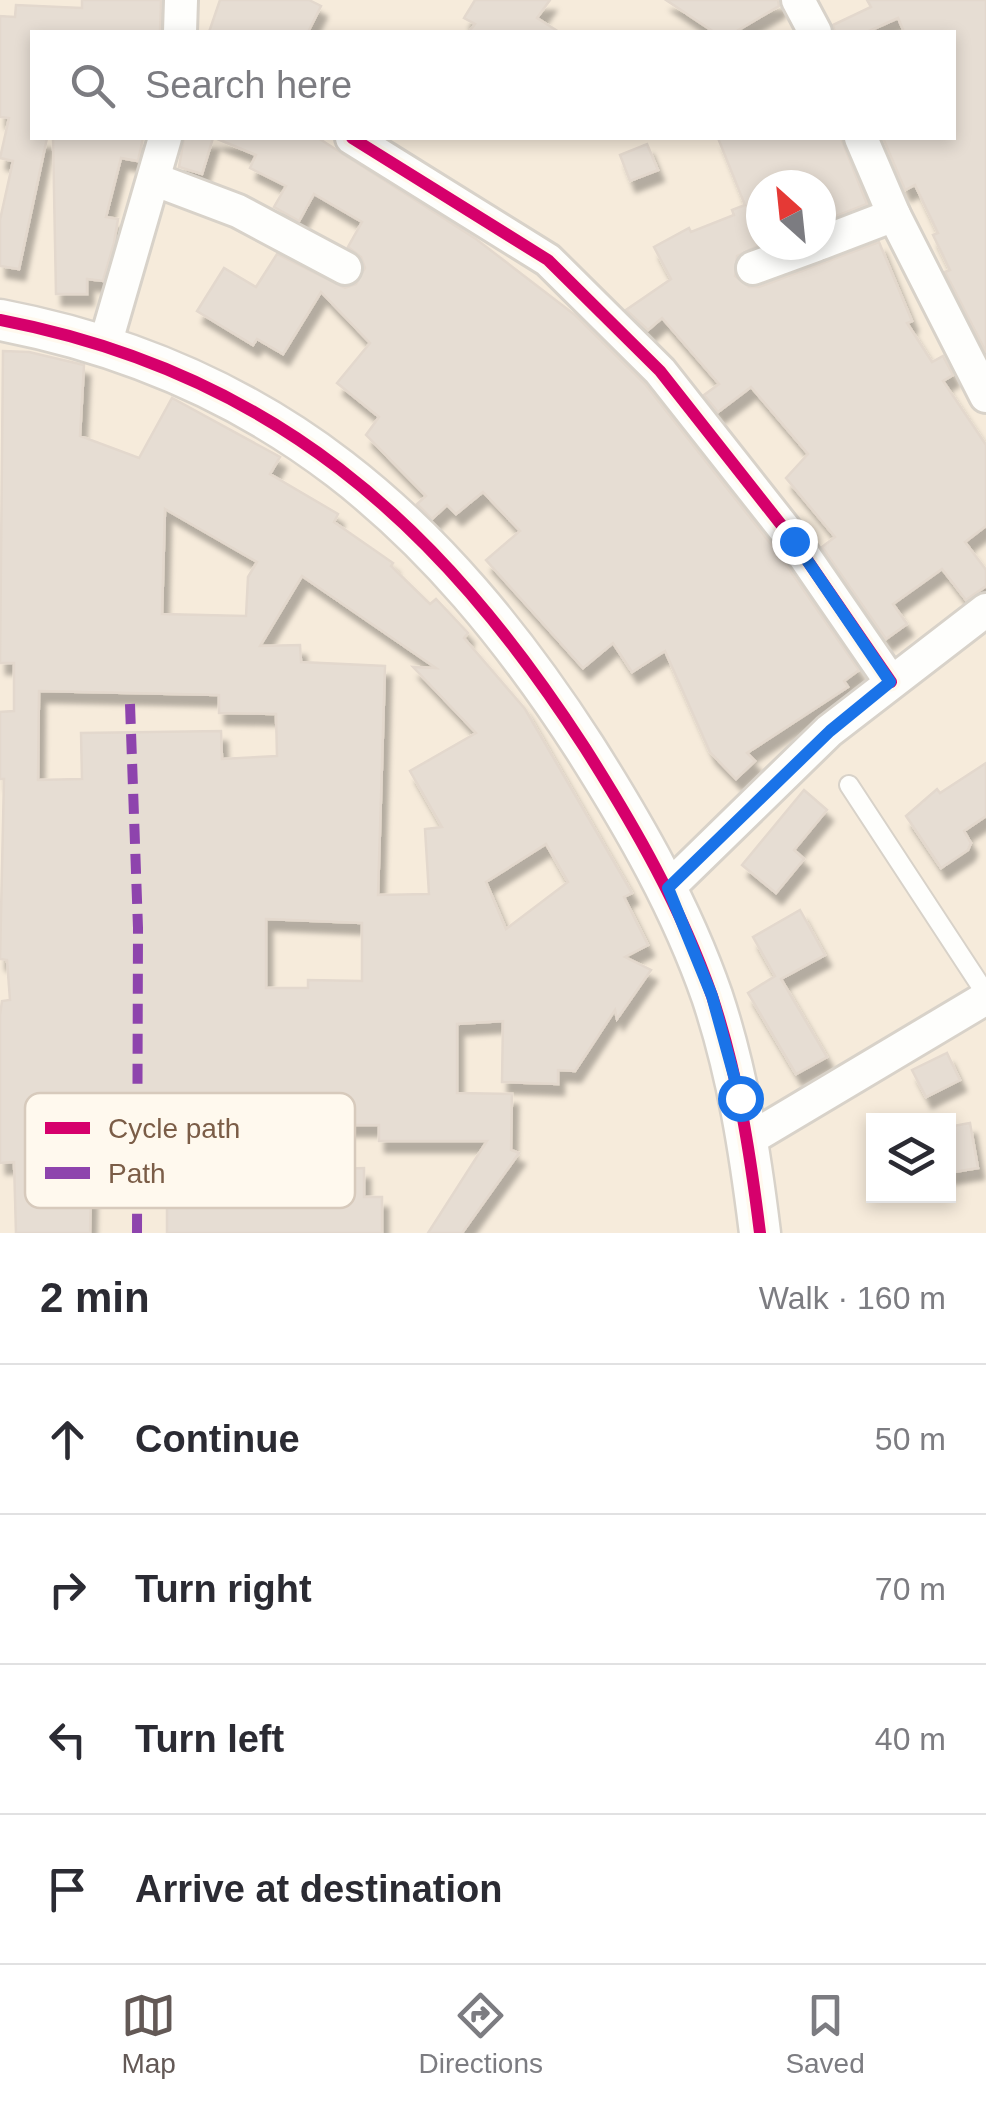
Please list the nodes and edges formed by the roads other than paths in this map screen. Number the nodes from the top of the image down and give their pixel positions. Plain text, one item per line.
1 (181, 0) edge
2 (798, 0) edge
3 (180, 30) edge
4 (813, 30) edge
5 (165, 140) edge
6 (355, 140) edge
7 (862, 140) edge
8 (156, 180) junction
9 (894, 216) junction
10 (836, 237) edge
11 (775, 260) edge
12 (344, 268) dead end
13 (753, 268) dead end
14 (0, 320) edge
15 (105, 345) junction
16 (986, 396) edge
17 (986, 610) edge
18 (890, 682) junction
19 (849, 785) dead end
20 (668, 888) junction
21 (986, 996) edge
22 (748, 1140) junction
23 (760, 1233) edge

1 - 3 street
2 - 4 street
5 - 8 street
6 - 18 street
7 - 9 street
8 - 12 street
8 - 15 street
9 - 10 street
9 - 16 street
11 - 13 street
14 - 15 street
15 - 20 street
17 - 18 street
18 - 20 street
19 - 21 lane
20 - 22 street
21 - 22 street
22 - 23 street

